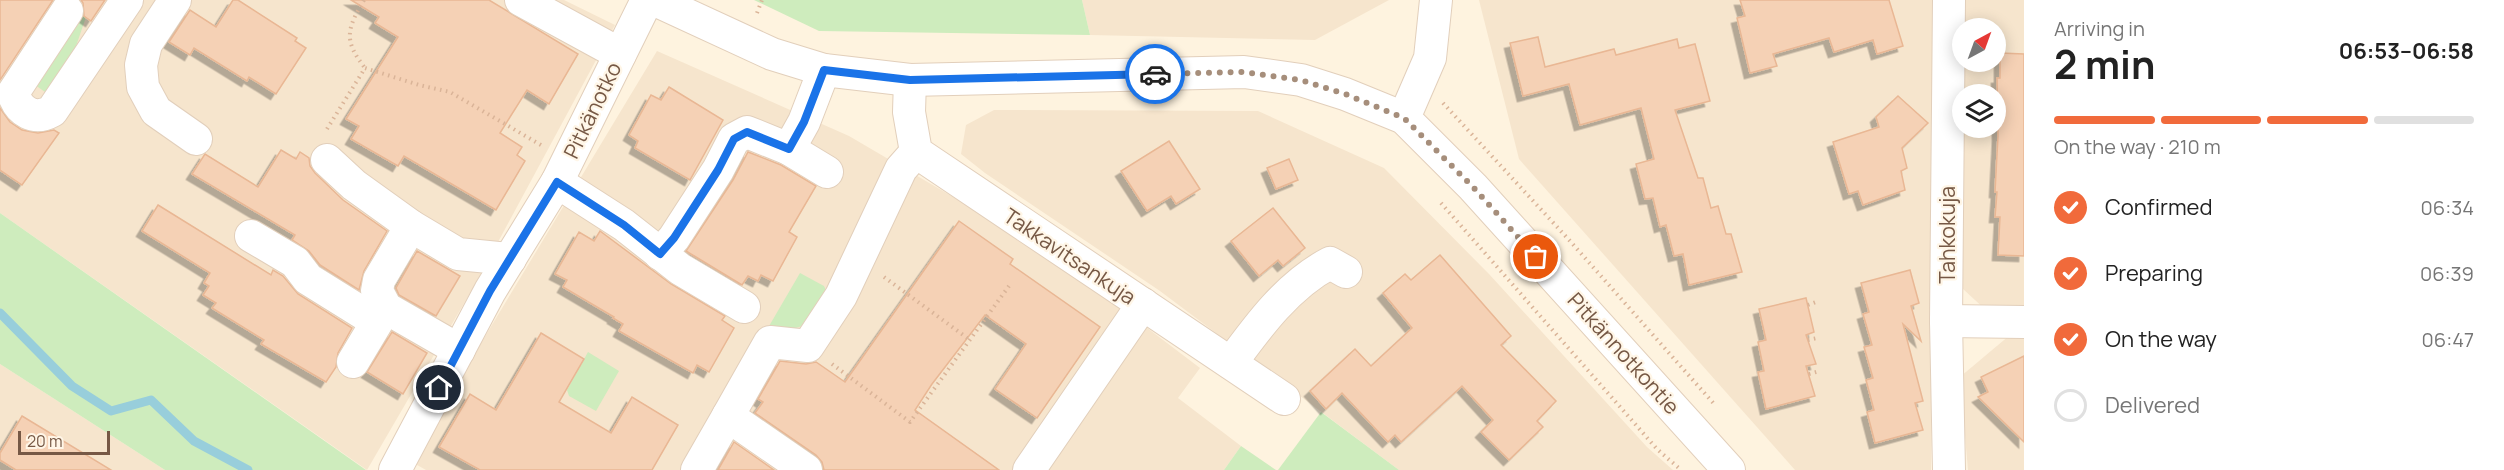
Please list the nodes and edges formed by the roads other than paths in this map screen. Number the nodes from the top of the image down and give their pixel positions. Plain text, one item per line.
1 (127, 0) edge
2 (175, 0) edge
3 (521, 0) edge
4 (647, 0) edge
5 (655, 0) edge
6 (1436, 0) edge
7 (1949, 0) edge
8 (67, 11) dead end
9 (620, 54) junction
10 (824, 70) junction
11 (910, 80) junction
12 (1404, 118) junction
13 (196, 139) dead end
14 (789, 149) junction
15 (916, 152) junction
16 (327, 160) road end
17 (562, 171) junction
18 (827, 172) dead end
19 (411, 226) junction
20 (251, 236) dead end
21 (660, 254) junction
22 (510, 259) junction
23 (1346, 272) dead end
24 (1143, 304) junction
25 (744, 307) dead end
26 (382, 315) junction
27 (1947, 321) junction
28 (2024, 322) edge
29 (459, 350) junction
30 (353, 362) dead end
31 (1231, 363) junction
32 (1284, 399) dead end
33 (728, 416) junction
34 (1941, 465) edge
35 (395, 470) edge
36 (697, 470) edge
37 (806, 470) edge
38 (1029, 470) edge
39 (1729, 470) edge

1 - 8 street
2 - 13 street
3 - 9 street
4 - 9 street, Pitkänotko
5 - 10 street, Pitkännotkontie
6 - 12 street
7 - 27 street, Tahkokuja
9 - 17 street, Pitkänotko
10 - 11 street, Pitkännotkontie
10 - 14 street
11 - 12 street, Pitkännotkontie
11 - 15 street
12 - 39 street, Pitkännotkontie
14 - 18 street
14 - 21 street
15 - 24 street, Takkavitsankuja
15 - 33 street
16 - 19 street
17 - 21 street
17 - 22 street, Pitkänotko
19 - 22 street
19 - 26 street
20 - 26 street
21 - 25 street
22 - 29 street, Pitkänotko
23 - 31 street
24 - 31 street, Takkavitsankuja
24 - 38 street
26 - 29 street
26 - 30 street
27 - 28 street
27 - 34 street, Tahkokuja
29 - 35 street, Pitkänotko
31 - 32 street, Takkavitsankuja
33 - 36 street
33 - 37 street

